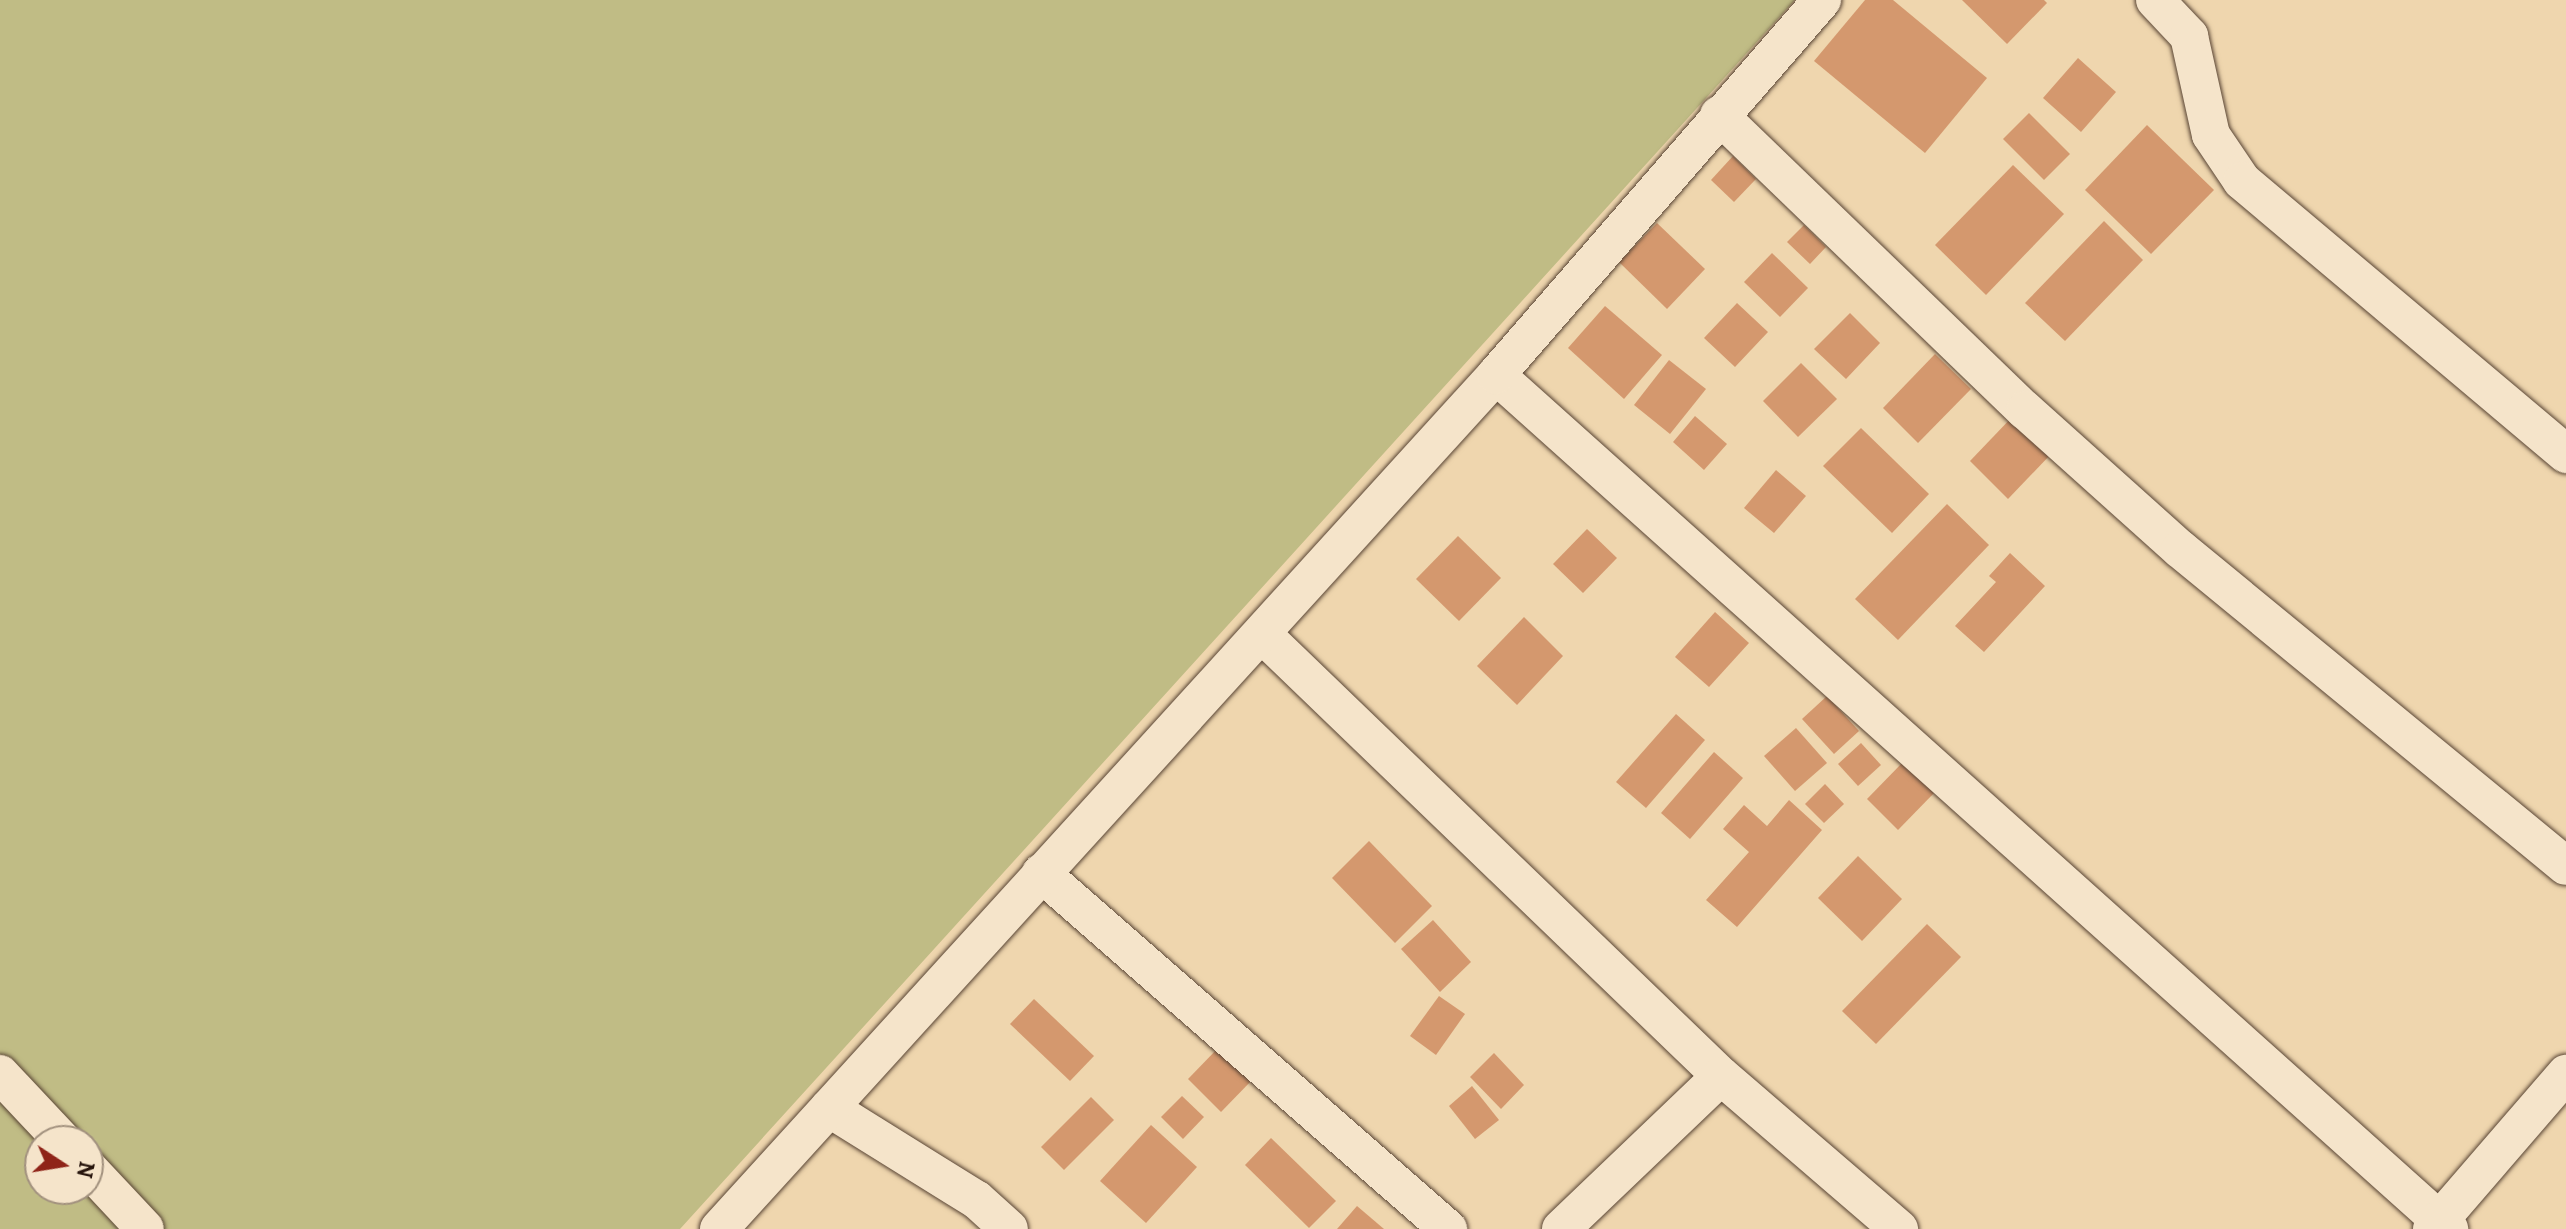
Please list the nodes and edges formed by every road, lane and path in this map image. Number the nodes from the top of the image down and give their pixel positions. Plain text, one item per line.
1 (1822, 0) edge
2 (2155, 0) edge
3 (1719, 115) junction
4 (1496, 375) junction
5 (2566, 454) edge
6 (1262, 634) junction
7 (2566, 866) edge
8 (1041, 873) junction
9 (0, 1074) edge
10 (2566, 1074) edge
11 (1721, 1076) junction
12 (829, 1108) junction
13 (48, 1125) edge
14 (104, 1185) edge
15 (2440, 1226) edge
16 (145, 1229) edge
17 (719, 1229) edge
18 (1009, 1229) edge
19 (1448, 1229) edge
20 (1561, 1229) edge
21 (1899, 1229) edge

1 - 3 street
2 - 5 street
3 - 4 street
3 - 7 street
4 - 6 street
4 - 15 street
6 - 8 street
6 - 11 street
8 - 12 street
8 - 19 street
9 - 13 street
10 - 15 street
11 - 20 street
11 - 21 street
12 - 17 street
12 - 18 street
14 - 16 street

